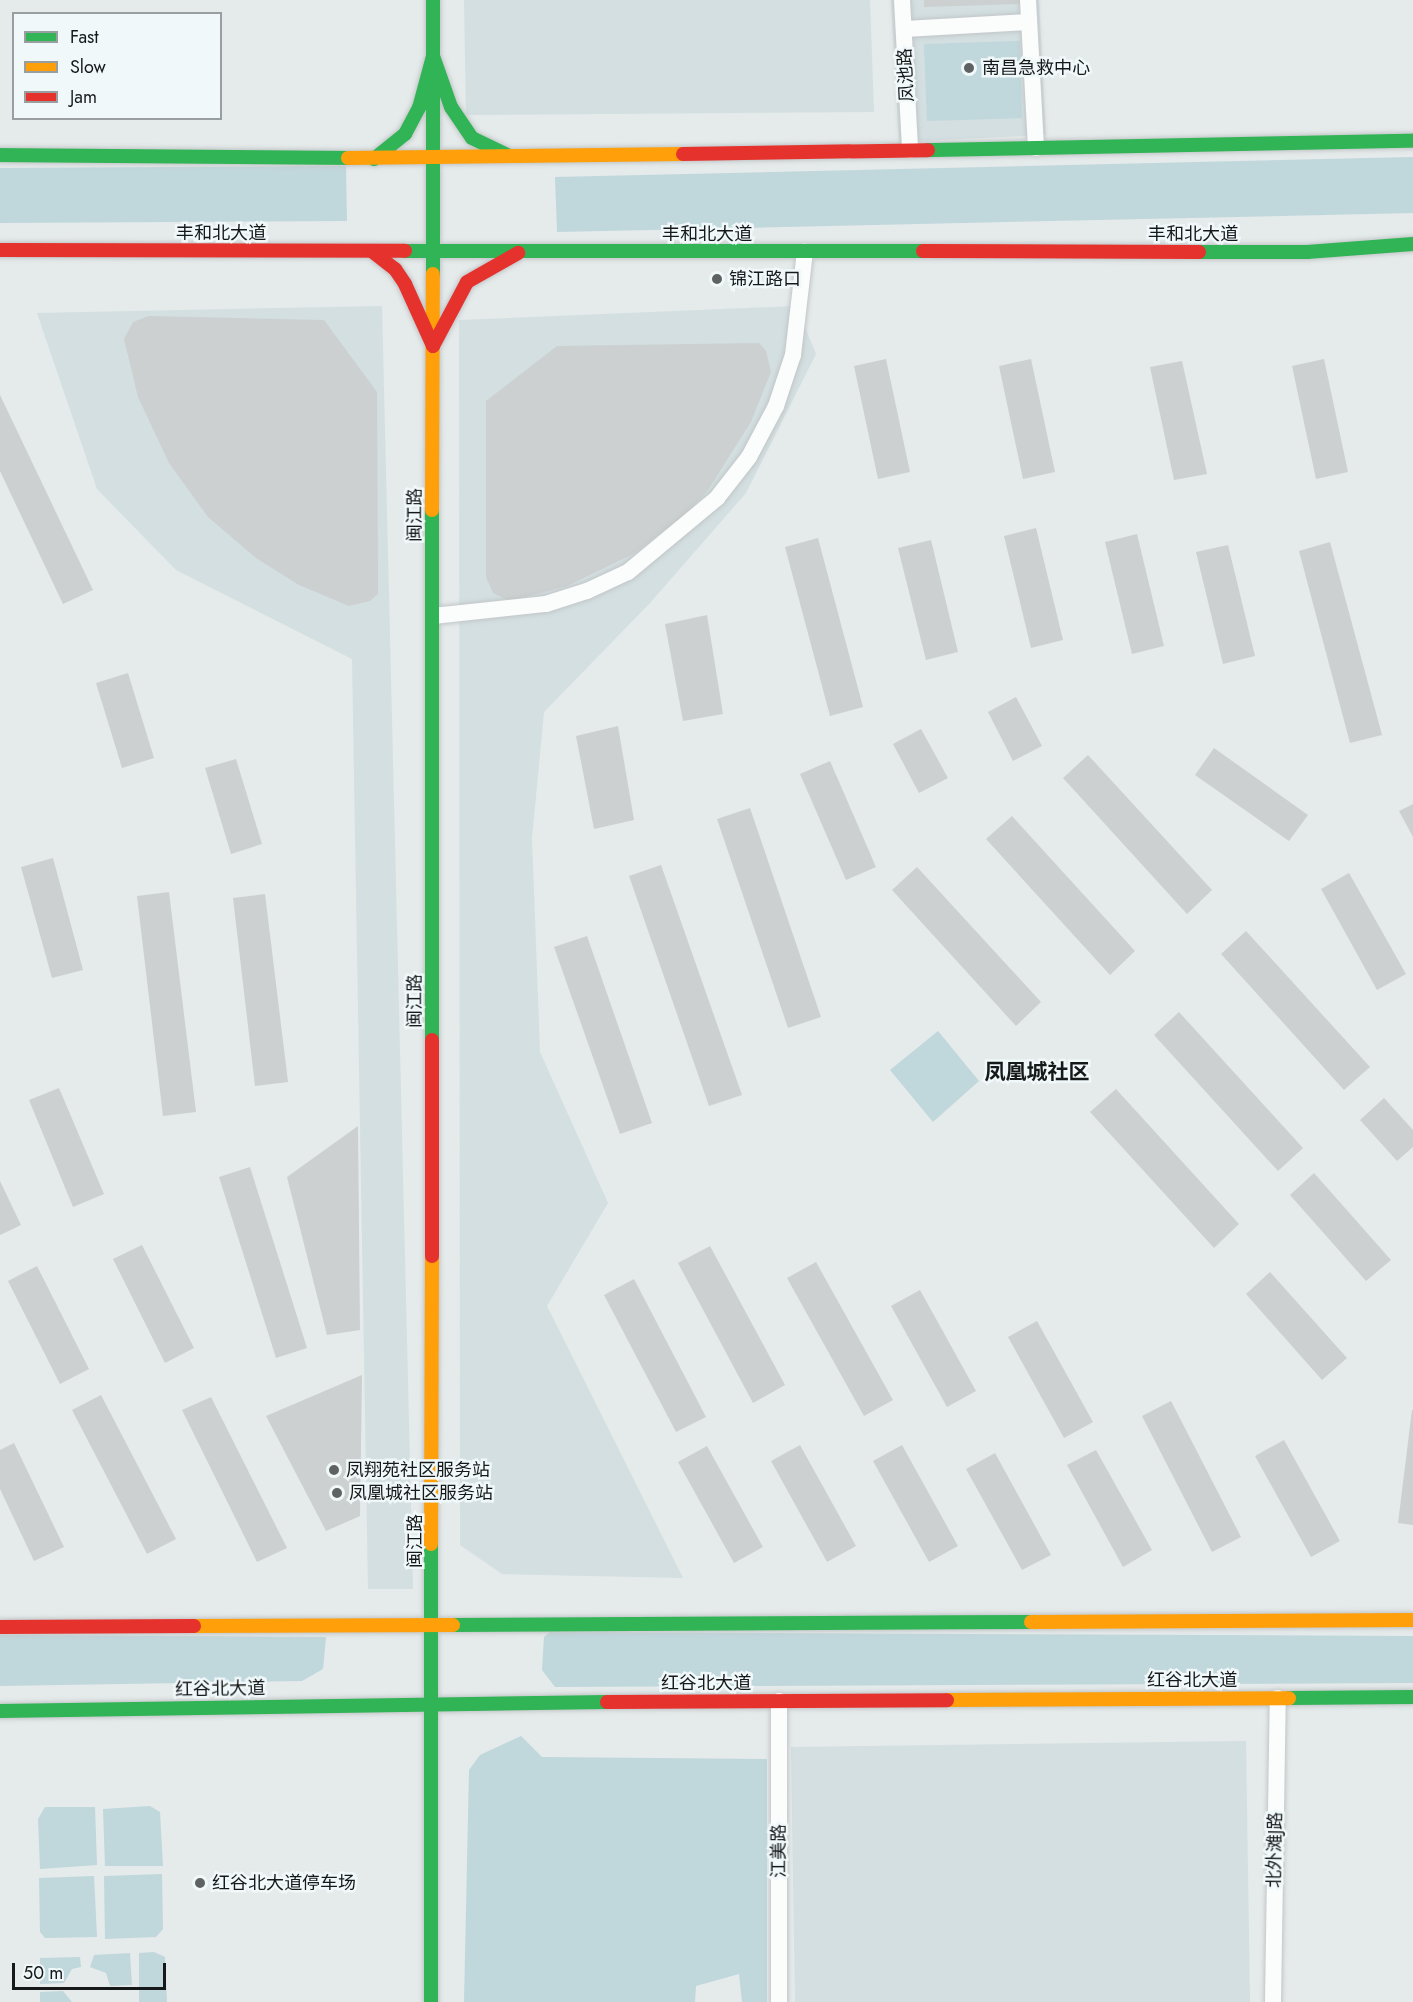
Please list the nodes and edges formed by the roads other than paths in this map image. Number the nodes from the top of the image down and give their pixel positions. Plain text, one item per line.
1 (433, 0) edge
2 (902, 0) edge
3 (1028, 0) edge
4 (1029, 22) junction
5 (904, 29) junction
6 (433, 56) junction
7 (1413, 141) edge
8 (1036, 148) junction
9 (910, 150) junction
10 (0, 154) edge
11 (513, 158) junction
12 (374, 159) junction
13 (434, 159) junction
14 (1413, 244) edge
15 (0, 250) edge
16 (373, 252) junction
17 (433, 252) junction
18 (521, 252) junction
19 (805, 252) junction
20 (433, 346) junction
21 (433, 616) junction
22 (1413, 1620) edge
23 (432, 1623) junction
24 (0, 1627) edge
25 (1278, 1698) junction
26 (1413, 1698) edge
27 (779, 1701) junction
28 (432, 1704) junction
29 (0, 1711) edge
30 (431, 2002) edge
31 (779, 2002) edge
32 (1273, 2002) edge

1 - 6 main road, 闽江路
2 - 5 street, 凤池路
3 - 4 street
4 - 5 street
4 - 8 street
5 - 9 street, 凤池路
6 - 11 main road
6 - 12 main road
6 - 13 main road, 闽江路
7 - 8 main road
8 - 9 main road
9 - 11 main road
10 - 12 main road
11 - 13 main road
12 - 13 main road
13 - 17 main road, 闽江路
14 - 19 main road, 丰和北大道
15 - 16 main road, 丰和北大道
16 - 17 main road, 丰和北大道
16 - 20 main road
17 - 18 main road, 丰和北大道
17 - 20 main road, 闽江路
18 - 19 main road, 丰和北大道
18 - 20 main road
19 - 21 street
20 - 21 main road, 闽江路
21 - 23 main road, 闽江路
22 - 23 main road
23 - 24 main road
23 - 28 main road, 闽江路
25 - 26 main road, 红谷北大道
25 - 27 main road, 红谷北大道
25 - 32 street, 北外滩J路
27 - 28 main road, 红谷北大道
27 - 31 street, 江美路
28 - 29 main road, 红谷北大道
28 - 30 main road, 闽江路

